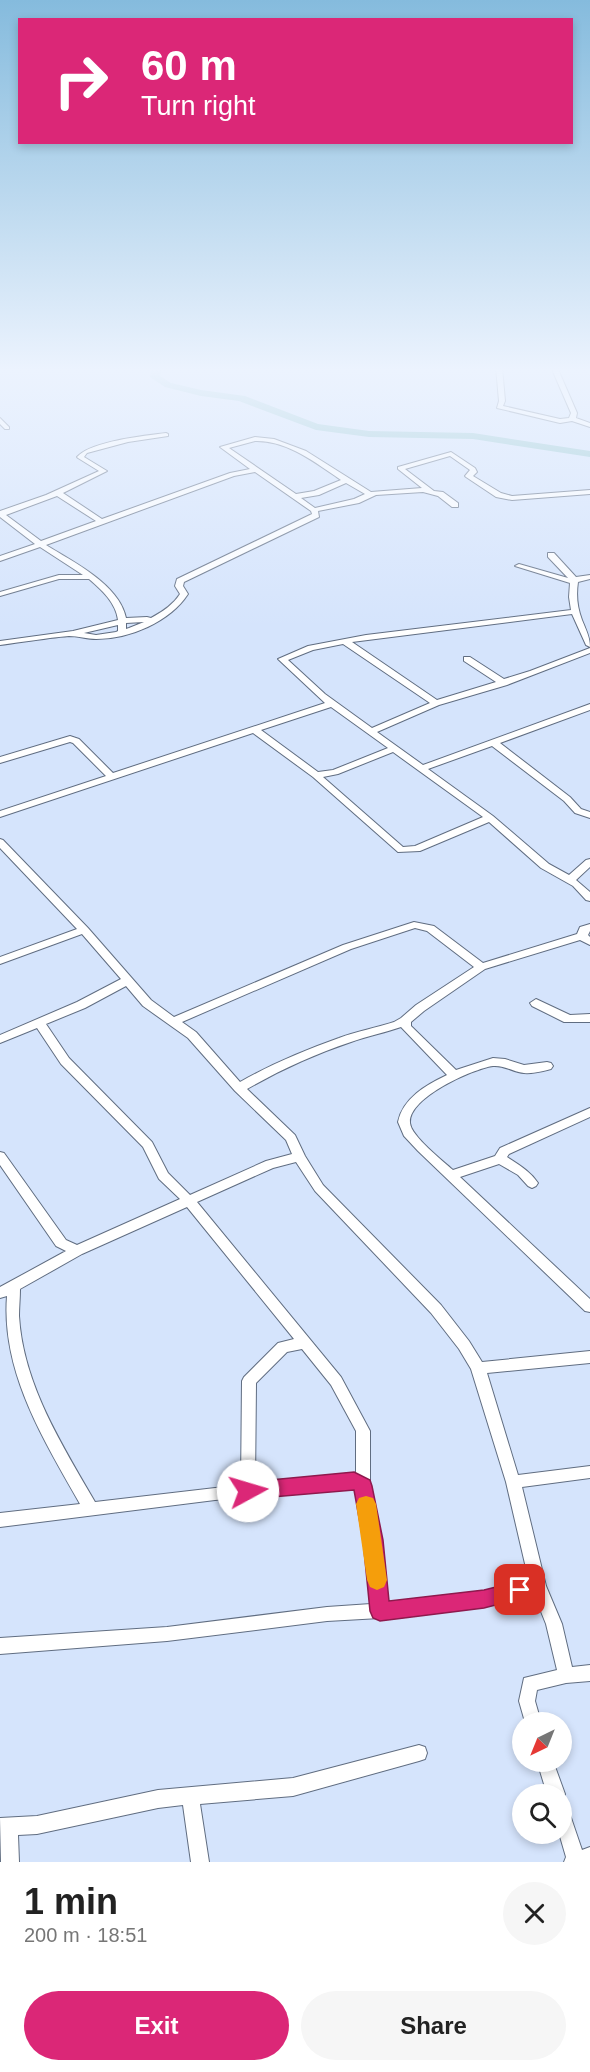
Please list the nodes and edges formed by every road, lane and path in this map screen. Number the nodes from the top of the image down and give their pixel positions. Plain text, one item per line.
1 (81, 454) edge
2 (233, 454) edge
3 (301, 454) edge
4 (255, 470) junction
5 (345, 481) junction
6 (431, 491) junction
7 (590, 492) edge
8 (58, 493) junction
9 (372, 495) junction
10 (294, 497) junction
11 (455, 505) dead end
12 (314, 510) junction
13 (1, 514) edge
14 (100, 521) junction
15 (12, 523) junction
16 (0, 526) edge
17 (39, 544) junction
18 (551, 555) dead end
19 (0, 559) edge
20 (519, 566) dead end
21 (90, 577) junction
22 (590, 577) edge
23 (573, 581) junction
24 (0, 594) edge
25 (573, 612) junction
26 (156, 618) junction
27 (123, 621) junction
28 (71, 633) junction
29 (122, 633) junction
30 (344, 641) junction
31 (0, 643) edge
32 (590, 648) edge
33 (467, 659) dead end
34 (504, 683) junction
35 (333, 703) junction
36 (436, 703) junction
37 (590, 707) edge
38 (255, 730) junction
39 (370, 732) junction
40 (494, 743) junction
41 (393, 749) junction
42 (0, 760) edge
43 (422, 768) junction
44 (316, 775) junction
45 (111, 776) junction
46 (0, 814) edge
47 (590, 815) edge
48 (490, 819) junction
49 (0, 842) edge
50 (590, 862) edge
51 (570, 880) junction
52 (590, 898) edge
53 (590, 927) edge
54 (84, 930) junction
55 (586, 939) edge
56 (0, 961) edge
57 (481, 967) junction
58 (126, 981) junction
59 (536, 1003) dead end
60 (590, 1018) edge
61 (405, 1021) junction
62 (172, 1022) junction
63 (39, 1023) junction
64 (0, 1039) edge
65 (548, 1066) dead end
66 (455, 1076) junction
67 (239, 1088) junction
68 (590, 1112) edge
69 (0, 1156) edge
70 (299, 1157) junction
71 (500, 1159) junction
72 (452, 1175) junction
73 (532, 1183) dead end
74 (188, 1200) junction
75 (77, 1251) junction
76 (14, 1286) junction
77 (0, 1293) edge
78 (590, 1307) edge
79 (305, 1343) junction
80 (590, 1357) edge
81 (478, 1368) junction
82 (590, 1472) edge
83 (513, 1482) junction
84 (363, 1486) junction
85 (248, 1491) junction
86 (91, 1509) junction
87 (0, 1520) edge
88 (538, 1586) junction
89 (380, 1611) junction
90 (0, 1646) edge
91 (590, 1673) edge
92 (566, 1675) junction
93 (531, 1712) edge
94 (419, 1753) dead end
95 (190, 1796) junction
96 (4, 1827) edge
97 (572, 1840) edge
98 (580, 1860) edge
99 (10, 1862) edge
100 (200, 1862) edge

1 - 8 street
2 - 4 street
3 - 5 street
4 - 10 street
4 - 14 street
5 - 9 street
5 - 10 street
6 - 7 street
6 - 9 street
6 - 11 street
8 - 13 street
8 - 14 street
9 - 12 street
10 - 12 street
12 - 26 street
13 - 15 street
14 - 17 street
15 - 16 street
15 - 17 street
17 - 19 street
17 - 21 street
18 - 23 street
20 - 23 street
21 - 24 street
21 - 27 street
22 - 23 street
23 - 25 street
25 - 30 street
25 - 32 street
26 - 27 street
26 - 29 street
27 - 28 street
27 - 29 street
28 - 29 street
28 - 31 street
30 - 35 street
30 - 36 street
32 - 34 street
33 - 34 street
34 - 36 street
35 - 38 street
35 - 39 street
36 - 39 street
37 - 40 street
38 - 44 street
38 - 45 street
39 - 41 street
40 - 43 street
40 - 47 street
41 - 43 street
41 - 44 street
42 - 45 street
43 - 48 street
44 - 48 street
45 - 46 street
48 - 51 street
49 - 54 street
50 - 51 street
51 - 52 street
53 - 55 street
54 - 56 street
54 - 58 street
55 - 57 street
57 - 61 street
57 - 62 street
58 - 62 street
58 - 63 street
59 - 60 street
61 - 66 street
61 - 67 street
62 - 67 street
63 - 64 street
63 - 74 street
65 - 66 street
66 - 72 street
67 - 70 street
68 - 71 street
69 - 75 street
70 - 74 street
70 - 81 street
71 - 72 street
71 - 73 street
72 - 78 street
74 - 75 street
74 - 79 street
75 - 76 street
76 - 77 street
76 - 86 street
79 - 84 street
79 - 85 street
80 - 81 street
81 - 83 street
82 - 83 street
83 - 88 street
84 - 85 street
84 - 89 street
85 - 86 street
86 - 87 street
88 - 89 street
88 - 92 street
89 - 90 street
91 - 92 street
92 - 93 street
94 - 95 street
95 - 96 street
95 - 100 street
96 - 99 street
97 - 98 street

